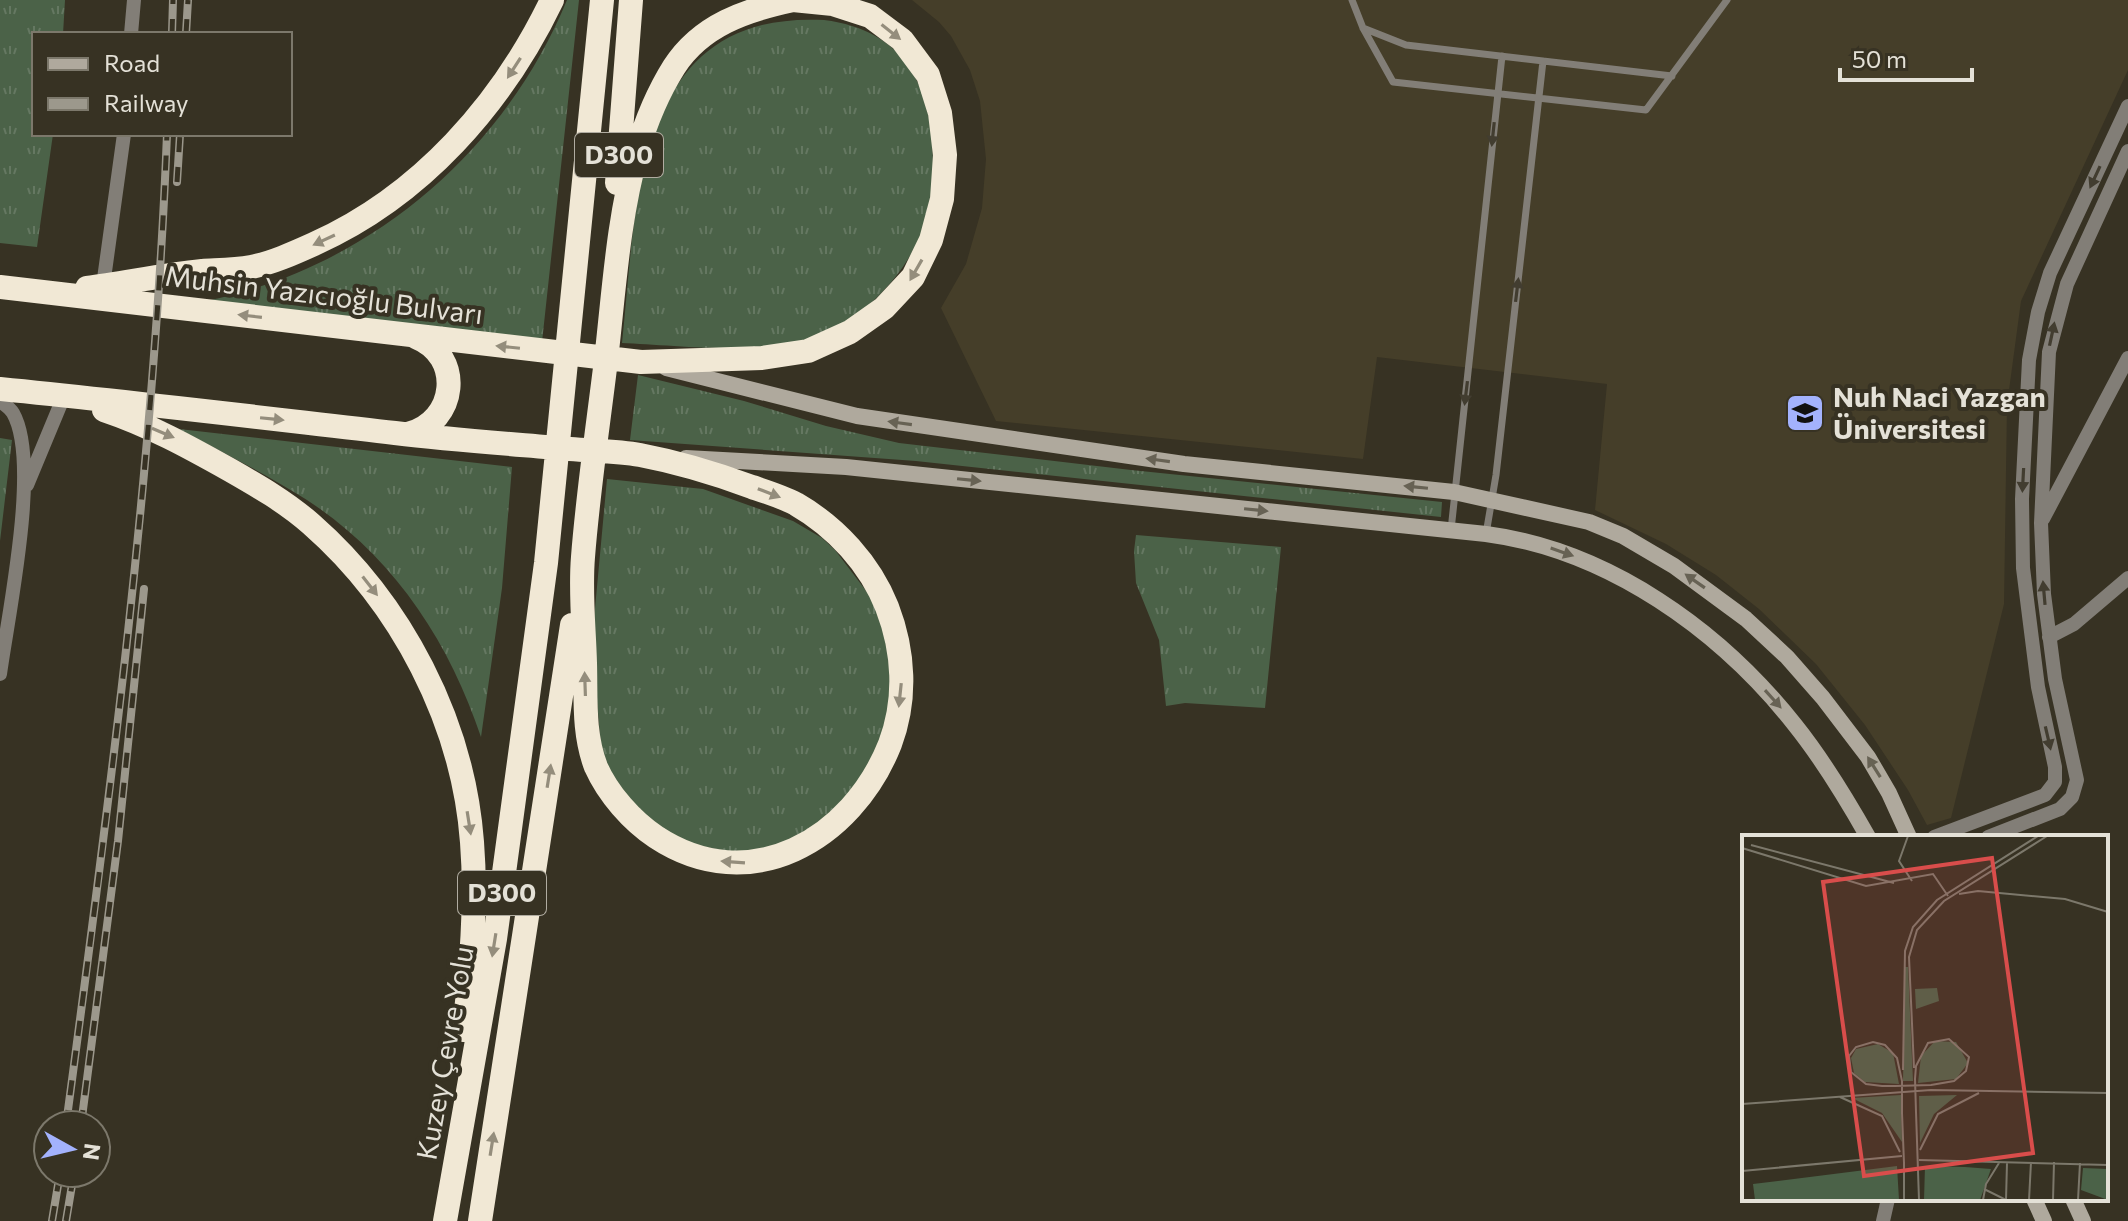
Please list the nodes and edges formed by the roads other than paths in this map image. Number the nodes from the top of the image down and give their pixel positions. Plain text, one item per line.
1 (134, 0) edge
2 (552, 0) edge
3 (602, 0) edge
4 (631, 0) edge
5 (793, 0) edge
6 (1352, 0) edge
7 (1727, 0) edge
8 (1363, 28) junction
9 (131, 32) edge
10 (1502, 56) junction
11 (1543, 61) junction
12 (1672, 76) junction
13 (1497, 93) junction
14 (1540, 98) junction
15 (2128, 106) edge
16 (124, 136) edge
17 (2128, 151) edge
18 (103, 286) junction
19 (0, 287) edge
20 (53, 293) junction
21 (612, 310) junction
22 (412, 336) junction
23 (2128, 358) edge
24 (641, 362) junction
25 (0, 389) edge
26 (64, 396) junction
27 (0, 401) edge
28 (406, 434) junction
29 (641, 455) junction
30 (25, 489) junction
31 (1454, 492) junction
32 (1493, 500) junction
33 (2041, 523) junction
34 (1451, 530) junction
35 (1486, 534) junction
36 (582, 564) junction
37 (2128, 578) edge
38 (2049, 637) junction
39 (0, 674) edge
40 (1867, 835) edge
41 (1908, 835) edge
42 (1939, 835) edge
43 (1993, 835) edge
44 (1888, 1201) edge
45 (2035, 1201) edge
46 (2074, 1201) edge
47 (444, 1221) edge
48 (480, 1221) edge
49 (1883, 1221) edge
50 (2044, 1221) edge
51 (2083, 1221) edge

1 - 9 street
2 -> 18 highway
3 -> 47 highway, Kuzey Çevre Yolu / D300
4 - 21 highway, D300
5 - 21 highway, Muhsin Yazıcıoğlu Bulvarı
5 -> 24 highway, Muhsin Yazıcıoğlu Bulvarı
6 - 8 lane
7 - 12 lane
8 - 10 lane
8 - 13 lane
10 - 11 lane
10 - 13 lane
11 - 12 lane
11 - 14 lane
12 - 14 lane
13 - 14 lane
13 -> 31 lane
32 -> 14 lane
15 -> 42 street
16 - 18 street
33 -> 17 street
18 - 20 highway
19 - 20 highway, Muhsin Yazıcıoğlu Bulvarı
22 -> 20 highway, Muhsin Yazıcıoğlu Bulvarı
21 - 36 highway, D300
24 -> 22 highway, Muhsin Yazıcıoğlu Bulvarı
22 - 28 highway
23 - 33 street
31 -> 24 street
25 - 26 highway
26 -> 28 highway
26 - 30 street
26 -> 47 highway
27 - 30 street
28 - 29 highway
29 -> 34 street
29 -> 36 highway
30 - 39 street
31 - 32 street
31 - 34 lane
32 - 35 lane
41 -> 32 street
38 -> 33 street
34 - 35 street
35 -> 40 street
48 -> 36 highway, Kuzey Çevre Yolu / D300
37 - 38 street
38 - 43 street
44 - 49 street
45 - 50 street
46 - 51 street

